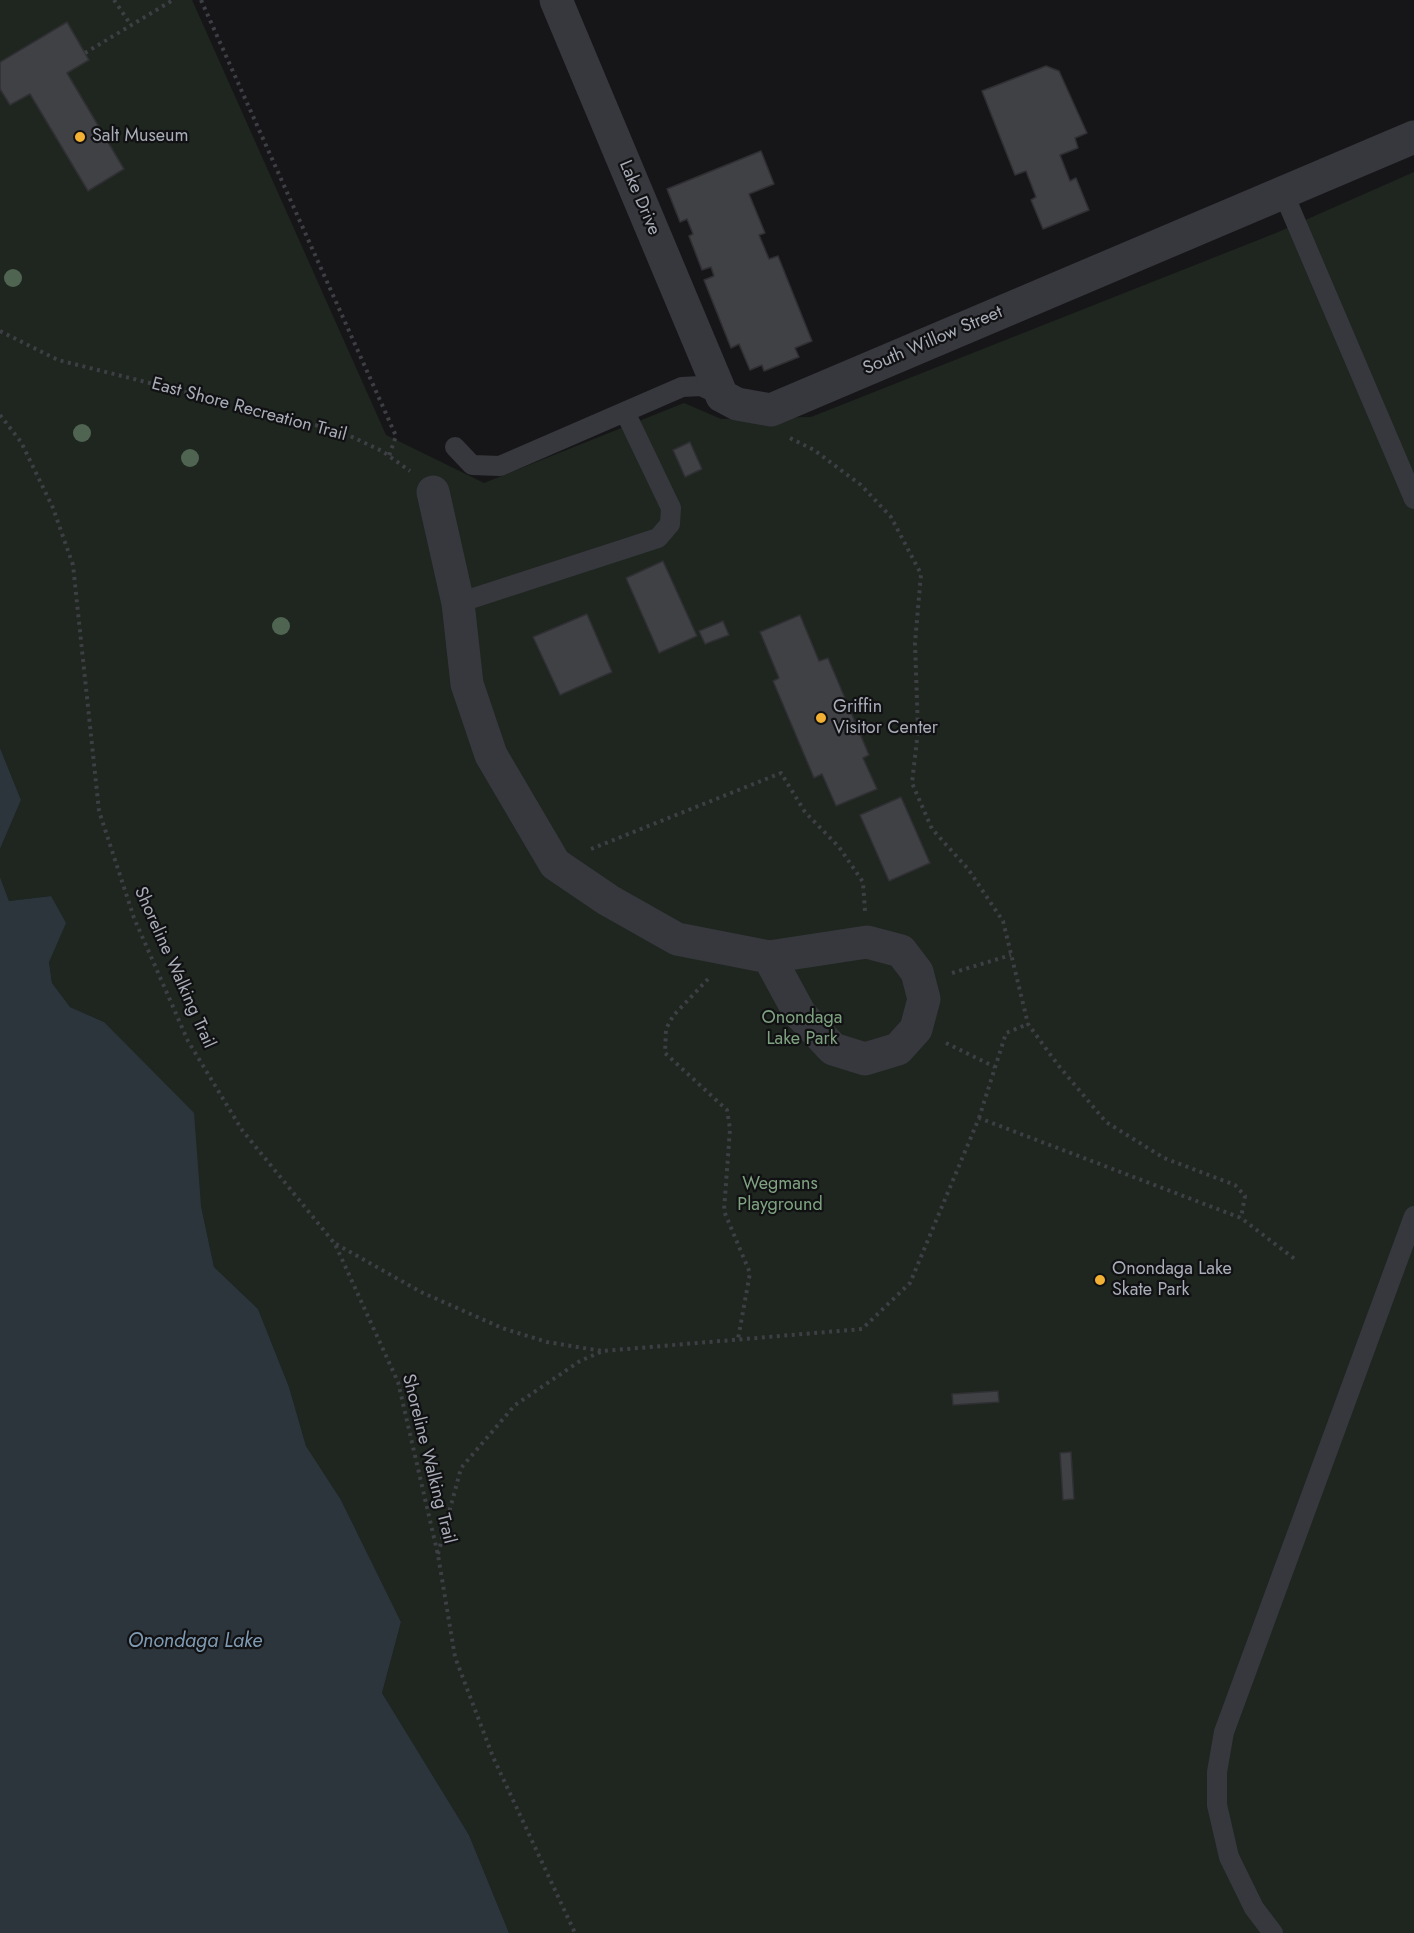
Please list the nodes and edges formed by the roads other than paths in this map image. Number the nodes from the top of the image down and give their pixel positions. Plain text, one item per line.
1 (556, 0) edge
2 (1414, 137) edge
3 (1283, 192) junction
4 (722, 396) junction
5 (625, 412) junction
6 (455, 447) dead end
7 (433, 492) road end
8 (1414, 499) edge
9 (458, 603) junction
10 (769, 957) junction
11 (1414, 1216) edge
12 (1273, 1933) edge

1 - 4 street, Lake Drive
2 - 3 street, South Willow Street
3 - 4 street, South Willow Street
3 - 8 lane
4 - 5 lane, South Willow Street
5 - 6 lane, South Willow Street
5 - 9 lane
7 - 9 street
9 - 10 street
10 - 10 street
11 - 12 lane

